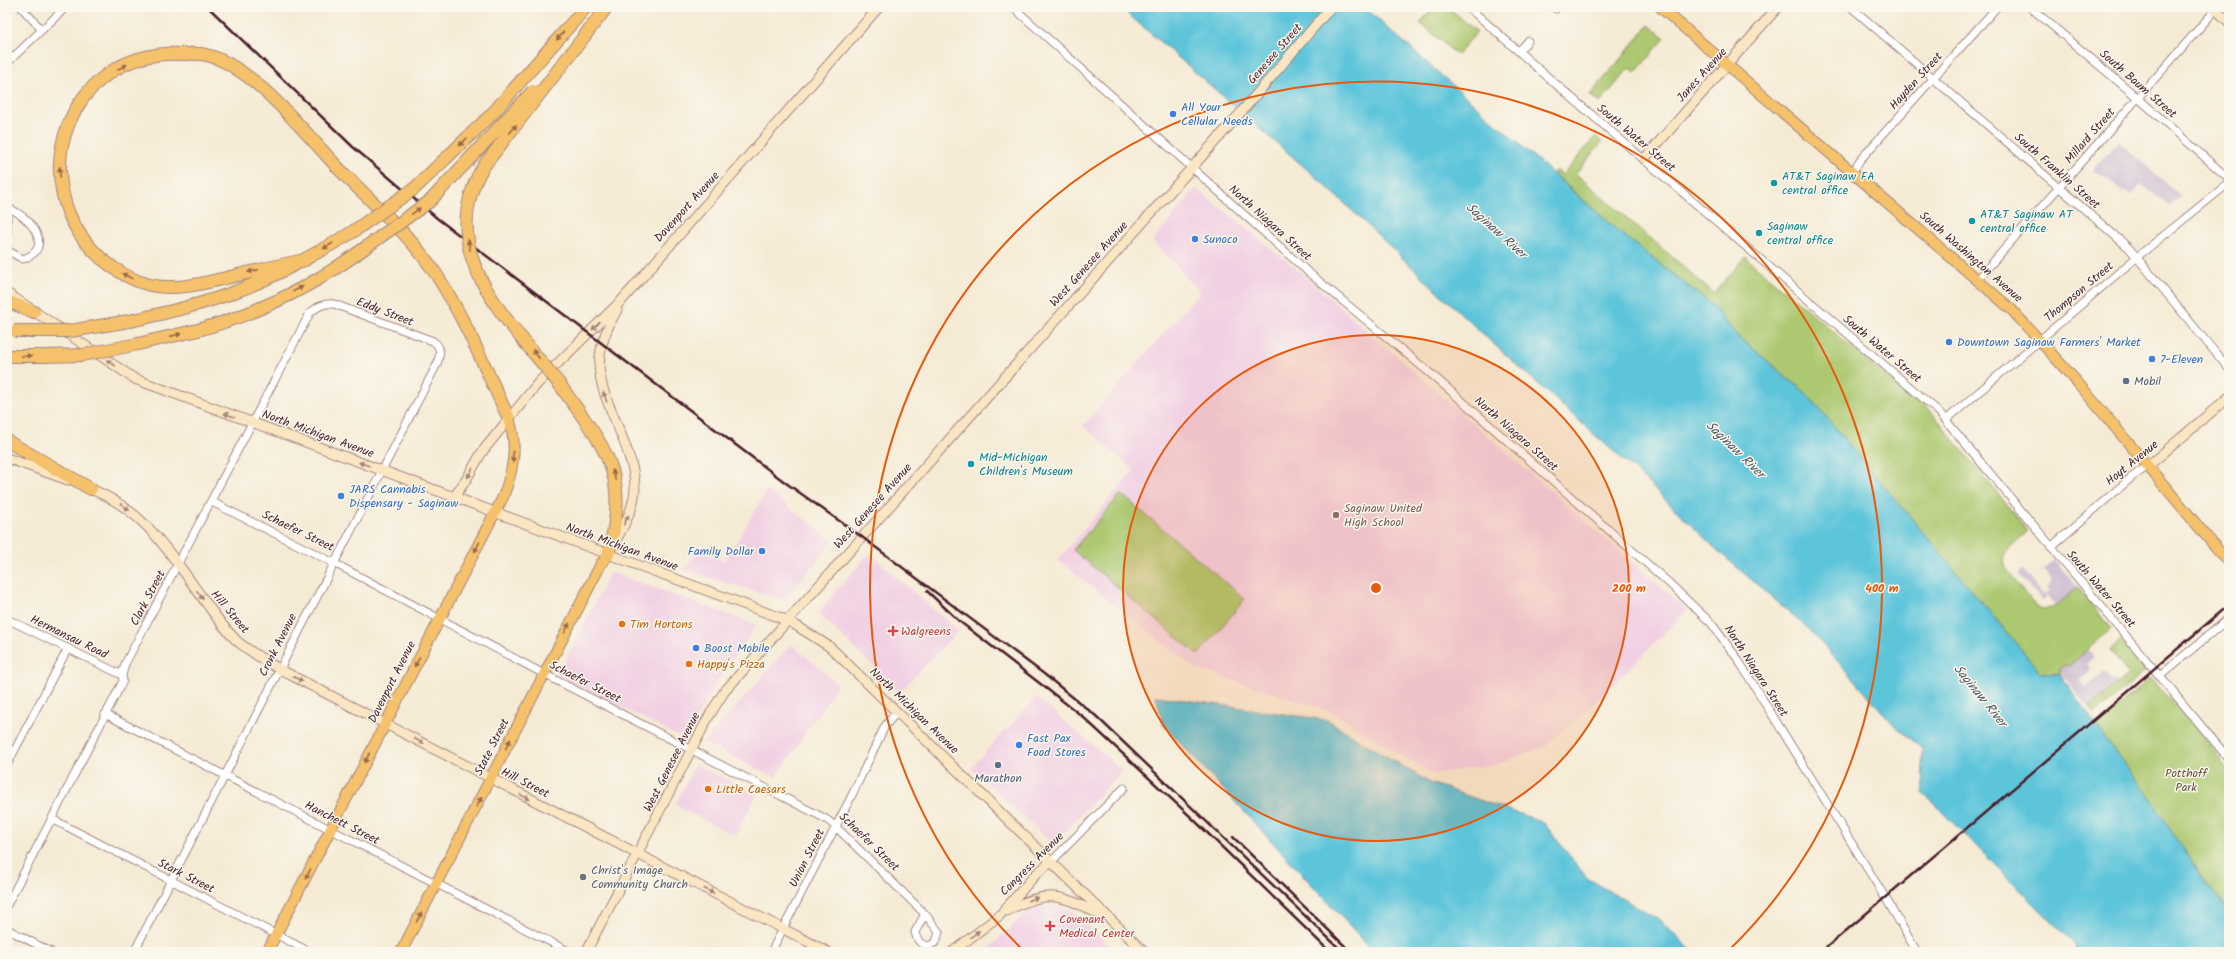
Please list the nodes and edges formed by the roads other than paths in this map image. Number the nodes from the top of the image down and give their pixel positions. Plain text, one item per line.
1 (21, 7) edge
2 (66, 7) edge
3 (586, 7) edge
4 (607, 7) edge
5 (879, 7) edge
6 (1013, 7) edge
7 (1331, 7) edge
8 (1468, 7) edge
9 (1660, 7) edge
10 (1778, 7) edge
11 (1851, 7) edge
12 (1997, 7) edge
13 (2030, 7) edge
14 (2216, 8) edge
15 (2229, 22) edge
16 (42, 30) junction
17 (1528, 41) dead end
18 (1519, 51) junction
19 (7, 63) edge
20 (1727, 65) junction
21 (1933, 78) junction
22 (2138, 98) junction
23 (1237, 117) joint
24 (1644, 159) junction
25 (1192, 167) junction
26 (1852, 171) junction
27 (2229, 179) edge
28 (2229, 183) edge
29 (2059, 187) junction
30 (7, 208) edge
31 (7, 215) edge
32 (7, 236) edge
33 (7, 246) edge
34 (2137, 257) junction
35 (305, 260) junction
36 (1978, 279) junction
37 (7, 293) edge
38 (623, 299) junction
39 (7, 301) edge
40 (319, 306) joint
41 (34, 312) junction
42 (10, 331) edge
43 (2040, 339) junction
44 (439, 348) joint
45 (7, 356) edge
46 (2229, 369) edge
47 (2229, 396) edge
48 (509, 419) junction
49 (1946, 420) junction
50 (252, 423) junction
51 (7, 441) edge
52 (7, 458) edge
53 (2148, 466) junction
54 (382, 471) junction
55 (91, 488) junction
56 (454, 497) junction
57 (212, 502) junction
58 (495, 513) junction
59 (2051, 547) junction
60 (608, 554) junction
61 (2228, 559) edge
62 (334, 562) junction
63 (178, 564) junction
64 (439, 618) junction
65 (2229, 618) edge
66 (7, 619) edge
67 (789, 621) junction
68 (68, 648) junction
69 (279, 669) junction
70 (544, 674) junction
71 (122, 675) junction
72 (2160, 676) junction
73 (897, 712) junction
74 (105, 714) junction
75 (385, 723) junction
76 (691, 750) junction
77 (2229, 759) edge
78 (7, 765) edge
79 (225, 775) junction
80 (491, 779) junction
81 (1124, 788) dead end
82 (52, 819) junction
83 (835, 826) junction
84 (331, 830) junction
85 (637, 854) junction
86 (1052, 862) junction
87 (170, 880) junction
88 (436, 884) junction
89 (7, 905) edge
90 (925, 914) dead end
91 (999, 916) junction
92 (1112, 921) junction
93 (7, 929) edge
94 (783, 929) junction
95 (276, 935) junction
96 (50, 952) edge
97 (134, 952) edge
98 (267, 952) edge
99 (310, 952) edge
100 (401, 952) edge
101 (570, 952) edge
102 (586, 952) edge
103 (771, 952) edge
104 (828, 952) edge
105 (952, 952) edge
106 (1144, 952) edge
107 (1917, 952) edge

1 - 16 street
2 - 16 street
3 -> 35 highway, bridge
45 -> 4 highway, bridge
60 -> 4 highway, bridge
5 - 38 main road, Davenport Avenue
6 - 25 street, North Niagara Street
7 - 23 main road, Genesee Street
8 - 18 street, South Water Street
9 - 20 main road, South Washington Avenue
10 - 20 main road, Janes Avenue
11 - 21 street, South Franklin Street
12 - 21 street, Hayden Street
13 - 22 street, South Baum Street
14 - 15 main road
14 - 22 street, Millard Street
16 - 19 street
17 - 18 street
18 - 24 street, South Water Street
20 - 24 main road, Janes Avenue
20 - 26 main road, South Washington Avenue
21 - 26 street, Hayden Street
21 - 29 street, South Franklin Street
22 - 27 street, South Baum Street
22 - 29 street, Millard Street
23 - 25 main road, West Genesee Avenue
24 - 49 street, South Water Street
25 - 67 main road, West Genesee Avenue
25 - 107 street, North Niagara Street
26 - 36 main road, South Washington Avenue
28 - 34 street, Thompson Street
29 - 34 street, South Franklin Street
29 - 36 street, Millard Street
30 - 33 street
31 - 32 street
34 - 43 street, Thompson Street
34 - 46 street, South Franklin Street
35 - 42 highway, bridge
35 -> 48 highway
36 - 43 main road, South Washington Avenue
37 - 41 main road, North Michigan Avenue
38 -> 48 main road, Davenport Avenue
60 -> 38 main road
39 - 41 highway
40 - 44 street, Eddy Street
40 - 50 street, Clark Street
50 -> 41 main road, North Michigan Avenue
43 - 49 street, Thompson Street
43 - 53 main road, South Washington Avenue
44 - 54 street, Cronk Avenue
47 - 53 main road, Hoyt Avenue
48 -> 56 main road, Davenport Avenue
48 -> 58 main road, Davenport Avenue
49 - 59 street, South Water Street
54 -> 50 main road, North Michigan Avenue
50 - 57 street, Clark Street
51 - 55 highway
52 - 55 main road
53 - 59 street, Hoyt Avenue
53 - 61 main road, South Washington Avenue
54 - 56 main road, North Michigan Avenue
54 - 62 street, Cronk Avenue
55 -> 63 main road
56 - 58 main road, North Michigan Avenue
57 - 62 street, Schaefer Street
57 - 63 street, Clark Street
58 - 60 main road, North Michigan Avenue
58 -> 64 main road, Davenport Avenue
59 - 72 street, South Water Street
60 - 67 main road, North Michigan Avenue
70 -> 60 main road, State Street
62 - 64 street, Schaefer Street
62 - 69 street, Cronk Avenue
63 -> 69 main road, Hill Street
63 - 71 street, Clark Street
64 - 70 street, Schaefer Street
64 -> 75 main road, Davenport Avenue
65 - 72 street
66 - 68 street, Hermansau Road
67 - 73 main road, North Michigan Avenue
67 - 76 main road, West Genesee Avenue
68 - 71 street, Hermansau Road
68 - 78 street
69 -> 75 main road, Hill Street
69 - 79 street, Cronk Avenue
70 - 76 street, Schaefer Street
80 -> 70 main road, State Street
71 - 74 street, Clark Street
72 - 77 street, South Water Street
73 - 83 street, Union Street
73 - 86 main road, North Michigan Avenue
74 - 79 street, Hanchett Street
74 - 82 street, Clark Street
75 -> 80 main road, Hill Street
75 -> 84 main road, Davenport Avenue
76 - 83 street, Schaefer Street
76 - 85 main road, West Genesee Avenue
79 - 84 street, Hanchett Street
79 - 87 street, Cronk Avenue
80 -> 85 main road, Hill Street
88 -> 80 main road, State Street
81 - 86 street, Congress Avenue
82 - 87 street, Stark Street
82 - 89 street, Clark Street
83 - 90 street, Schaefer Street
83 - 94 street, Union Street
84 - 88 street, Hanchett Street
84 -> 95 main road, Davenport Avenue
85 -> 94 main road, Hill Street
85 - 102 main road, West Genesee Avenue
86 - 91 main road, Congress Avenue
86 - 92 main road, North Michigan Avenue
87 - 95 street, Stark Street
87 - 97 street, Cronk Avenue
100 -> 88 main road, State Street
88 - 101 street, Hanchett Street
91 -> 92 main road
105 -> 91 main road, Congress Avenue
92 - 106 main road, North Michigan Avenue
93 - 96 street
94 - 103 street, Union Street
94 - 104 main road, Hill Street
95 - 98 main road, Davenport Avenue
95 - 99 street, Stark Street

